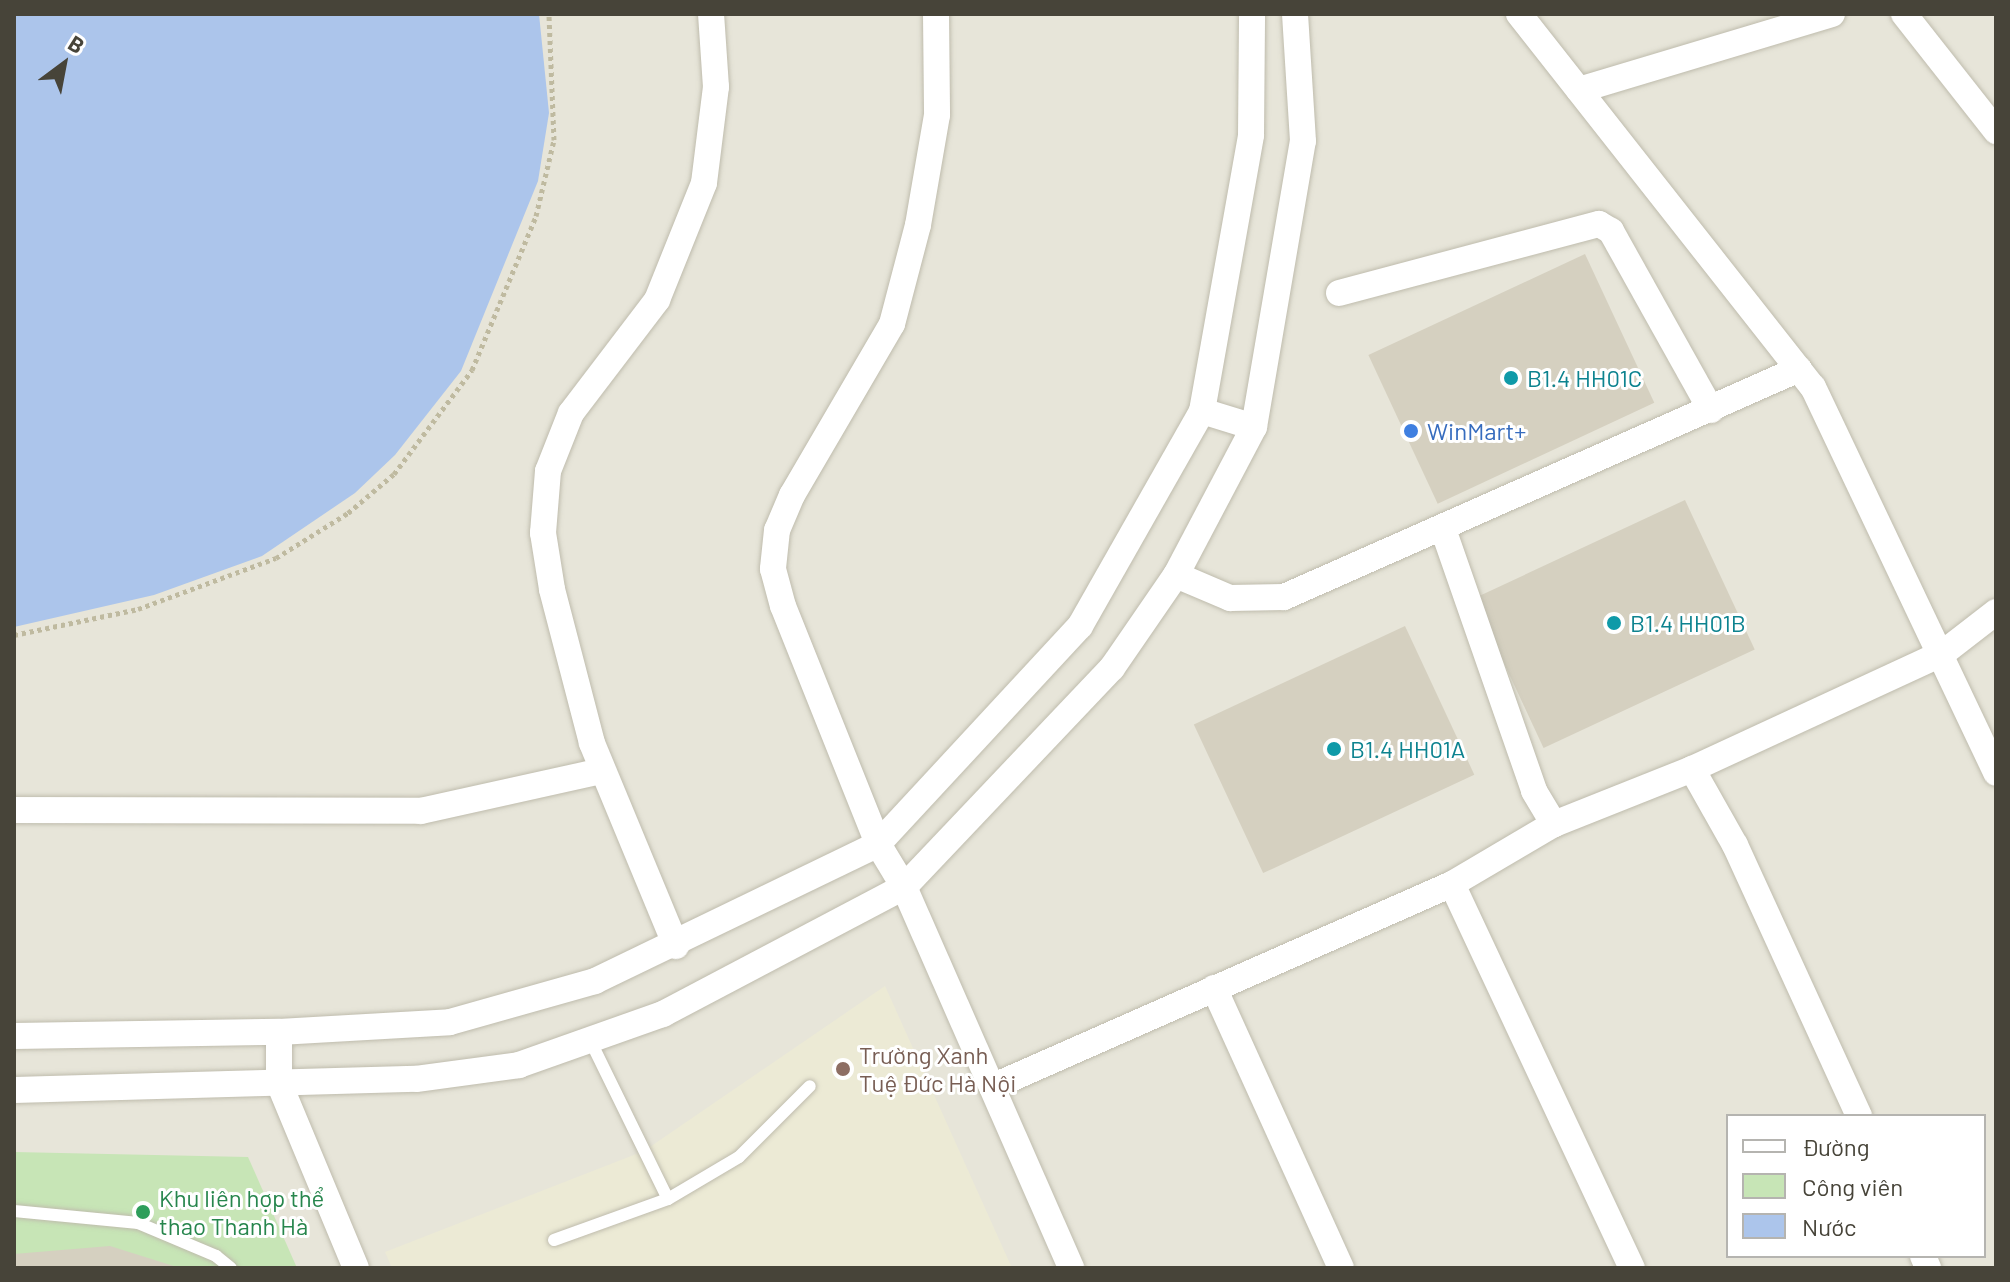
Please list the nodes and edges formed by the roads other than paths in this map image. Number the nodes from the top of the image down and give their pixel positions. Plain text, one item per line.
1 (711, 14) edge
2 (936, 14) edge
3 (1252, 14) edge
4 (1295, 14) edge
5 (1519, 14) edge
6 (1832, 14) edge
7 (1904, 14) edge
8 (1579, 90) junction
9 (1996, 131) edge
10 (1339, 293) dead end
11 (1799, 369) junction
12 (1711, 410) junction
13 (1202, 411) junction
14 (1254, 427) junction
15 (1443, 529) junction
16 (1176, 575) junction
17 (1996, 612) edge
18 (1943, 653) junction
19 (1692, 769) junction
20 (602, 771) junction
21 (1996, 773) edge
22 (14, 810) edge
23 (1554, 824) junction
24 (878, 844) junction
25 (1452, 884) junction
26 (904, 887) junction
27 (676, 946) junction
28 (1214, 988) junction
29 (279, 1032) junction
30 (14, 1036) edge
31 (590, 1040) junction
32 (279, 1083) junction
33 (810, 1086) dead end
34 (992, 1087) junction
35 (14, 1090) edge
36 (1858, 1114) edge
37 (668, 1199) junction
38 (14, 1211) edge
39 (554, 1240) dead end
40 (231, 1268) edge
41 (356, 1268) edge
42 (1071, 1268) edge
43 (1341, 1268) edge
44 (1632, 1268) edge

1 - 20 street
2 - 24 street
3 - 13 street
4 - 14 street
5 - 8 street
6 - 8 street
7 - 9 street
8 - 11 street
10 - 12 street
11 - 12 street
11 - 18 street
12 - 15 street
13 - 14 street
13 - 24 street
14 - 16 street
15 - 16 street
15 - 23 street
16 - 26 street
17 - 18 street
18 - 19 street
18 - 21 street
19 - 23 street
19 - 36 street
20 - 22 street
20 - 27 street
23 - 25 street
24 - 26 street
24 - 27 street
25 - 28 street
25 - 44 street
26 - 31 street
26 - 34 street
27 - 29 street
28 - 34 street
28 - 43 street
29 - 30 street
29 - 32 street
31 - 32 street
31 - 37 lane
32 - 35 street
32 - 41 street
33 - 37 lane
34 - 42 street
37 - 39 lane
38 - 40 lane

